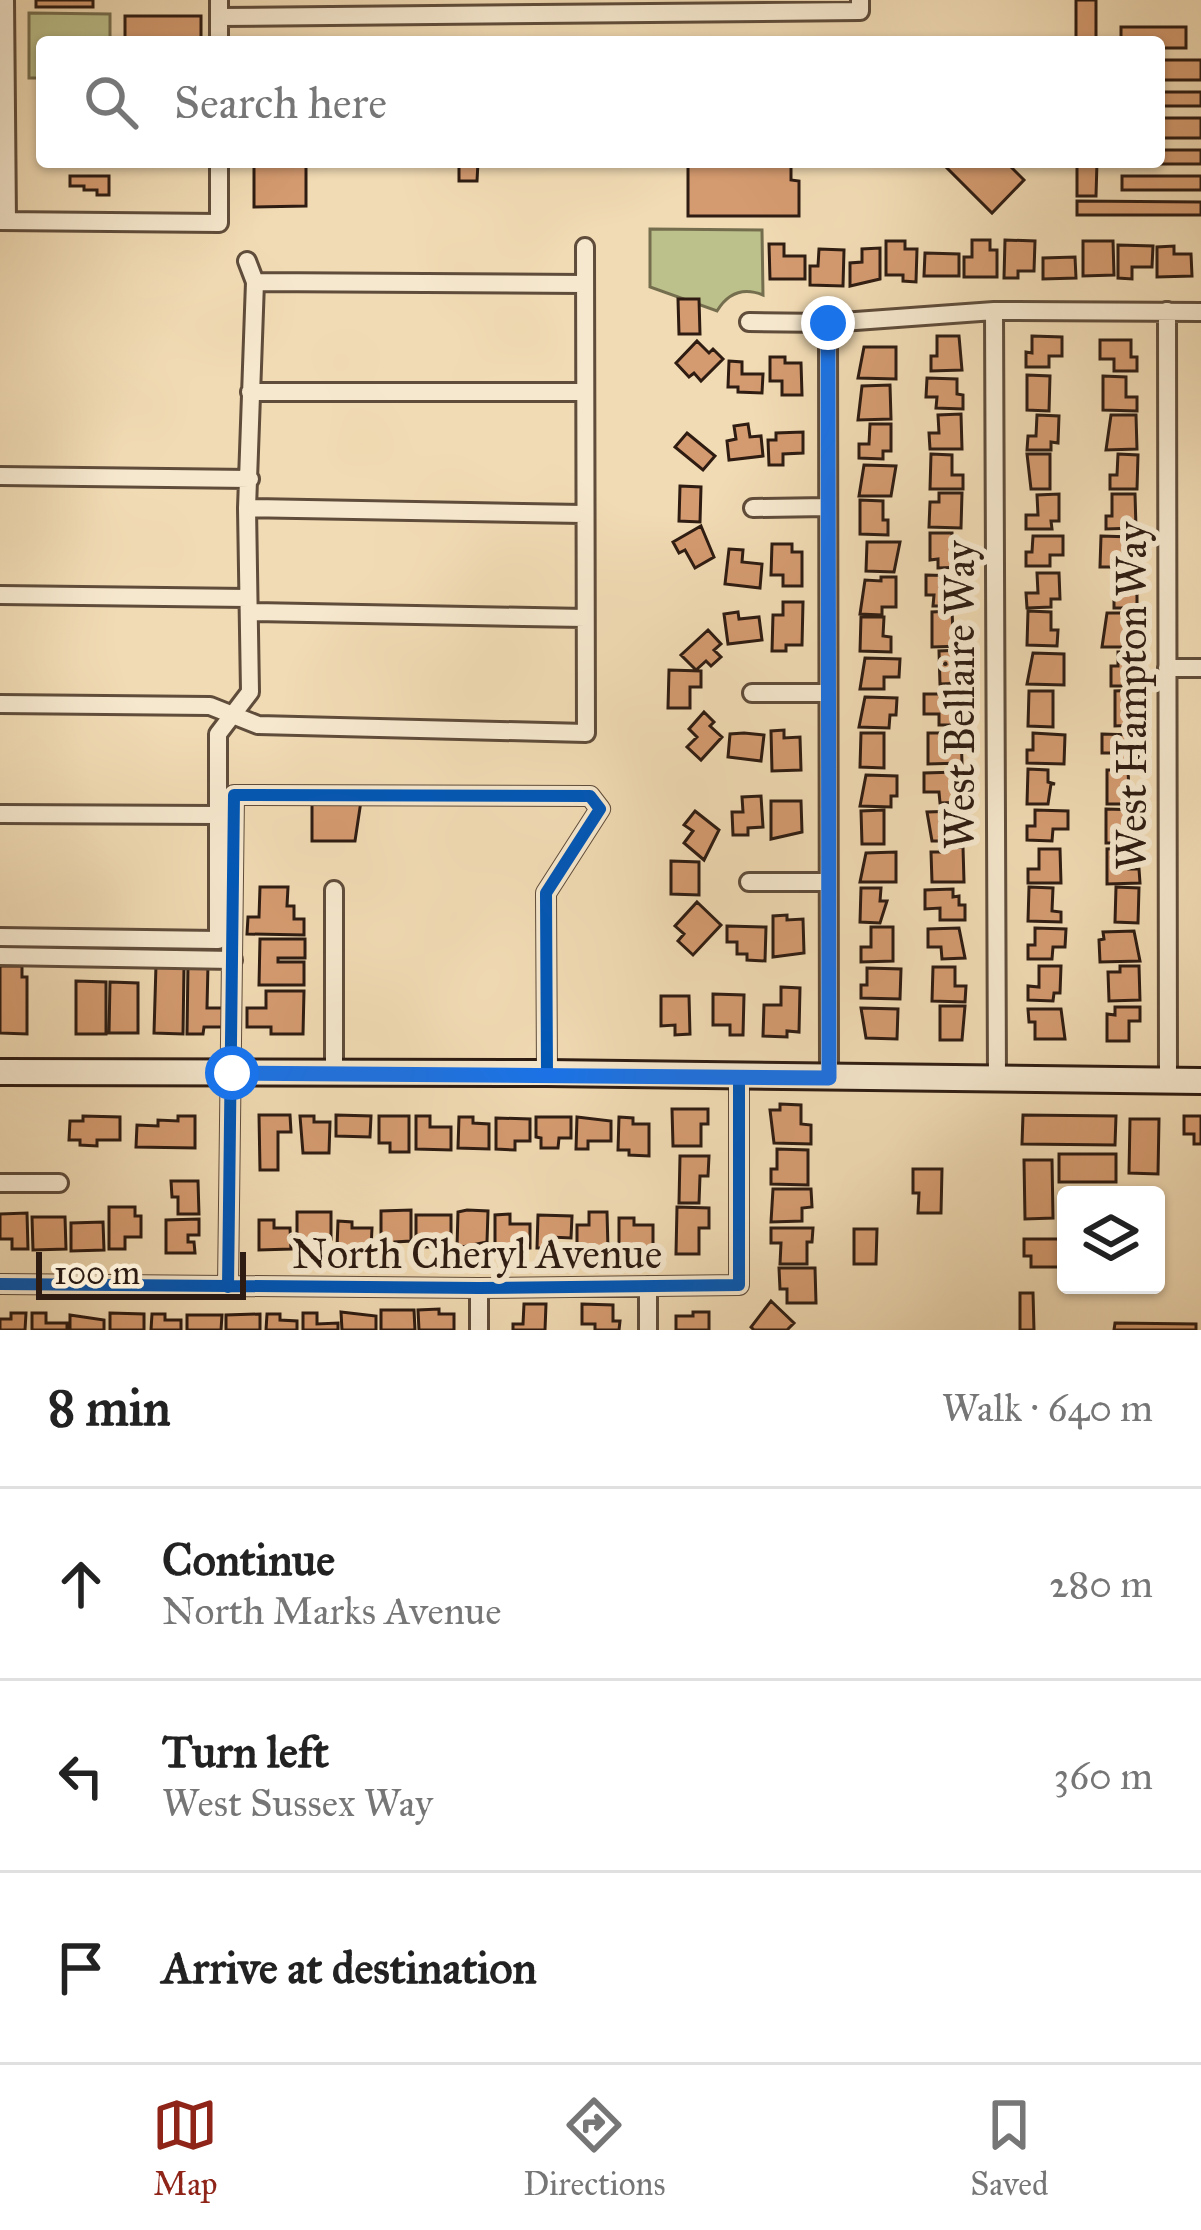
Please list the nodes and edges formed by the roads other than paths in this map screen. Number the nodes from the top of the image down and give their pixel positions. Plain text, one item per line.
1 (5, 0) edge
2 (860, 5) edge
3 (219, 9) edge
4 (219, 168) edge
5 (3, 221) edge
6 (585, 247) dead end
7 (247, 261) dead end
8 (254, 282) junction
9 (585, 284) junction
10 (994, 310) junction
11 (1167, 311) junction
12 (1201, 311) edge
13 (749, 322) dead end
14 (828, 323) junction
15 (250, 392) junction
16 (584, 392) junction
17 (0, 476) edge
18 (250, 479) junction
19 (828, 507) junction
20 (247, 508) junction
21 (752, 508) dead end
22 (584, 514) junction
23 (0, 595) edge
24 (248, 605) junction
25 (585, 618) junction
26 (1167, 668) junction
27 (1201, 668) edge
28 (752, 693) dead end
29 (828, 693) junction
30 (0, 704) edge
31 (234, 717) junction
32 (0, 814) edge
33 (218, 815) junction
34 (749, 881) dead end
35 (828, 881) junction
36 (334, 890) dead end
37 (0, 937) edge
38 (0, 956) edge
39 (233, 960) junction
40 (0, 1072) edge
41 (232, 1073) junction
42 (334, 1073) junction
43 (547, 1073) junction
44 (740, 1077) junction
45 (829, 1078) junction
46 (997, 1080) junction
47 (1168, 1081) junction
48 (1201, 1081) edge
49 (0, 1184) edge
50 (59, 1184) dead end
51 (0, 1284) edge
52 (648, 1286) junction
53 (229, 1287) junction
54 (479, 1288) junction
55 (479, 1330) edge
56 (648, 1330) edge

1 - 5 street
2 - 3 street
4 - 5 street
6 - 9 street
7 - 8 street
8 - 9 street
8 - 15 street
9 - 16 street
10 - 11 street
10 - 14 street
10 - 46 street, West Bellaire Way
11 - 12 street
11 - 26 street, West Hampton Way
13 - 14 street
14 - 19 street
15 - 16 street
15 - 18 street
16 - 22 street
17 - 18 street
18 - 20 street
19 - 21 street
19 - 29 street
20 - 22 street
20 - 24 street
22 - 25 street
23 - 24 street
24 - 25 street
24 - 31 street
25 - 31 street
26 - 27 street
26 - 47 street, West Hampton Way
28 - 29 street
29 - 35 street
30 - 31 street
31 - 33 street
32 - 33 street
33 - 37 street
34 - 35 street
35 - 45 street
36 - 42 street
38 - 39 street
39 - 41 street
39 - 43 street
40 - 41 main road
41 - 42 main road
41 - 53 street
42 - 43 main road
43 - 44 main road
44 - 45 main road
44 - 52 street, North Cheryl Avenue
45 - 46 main road
46 - 47 main road
47 - 48 main road
49 - 50 street
51 - 53 street, North Cheryl Avenue
52 - 54 street, North Cheryl Avenue
52 - 56 street
53 - 54 street, North Cheryl Avenue
54 - 55 street

